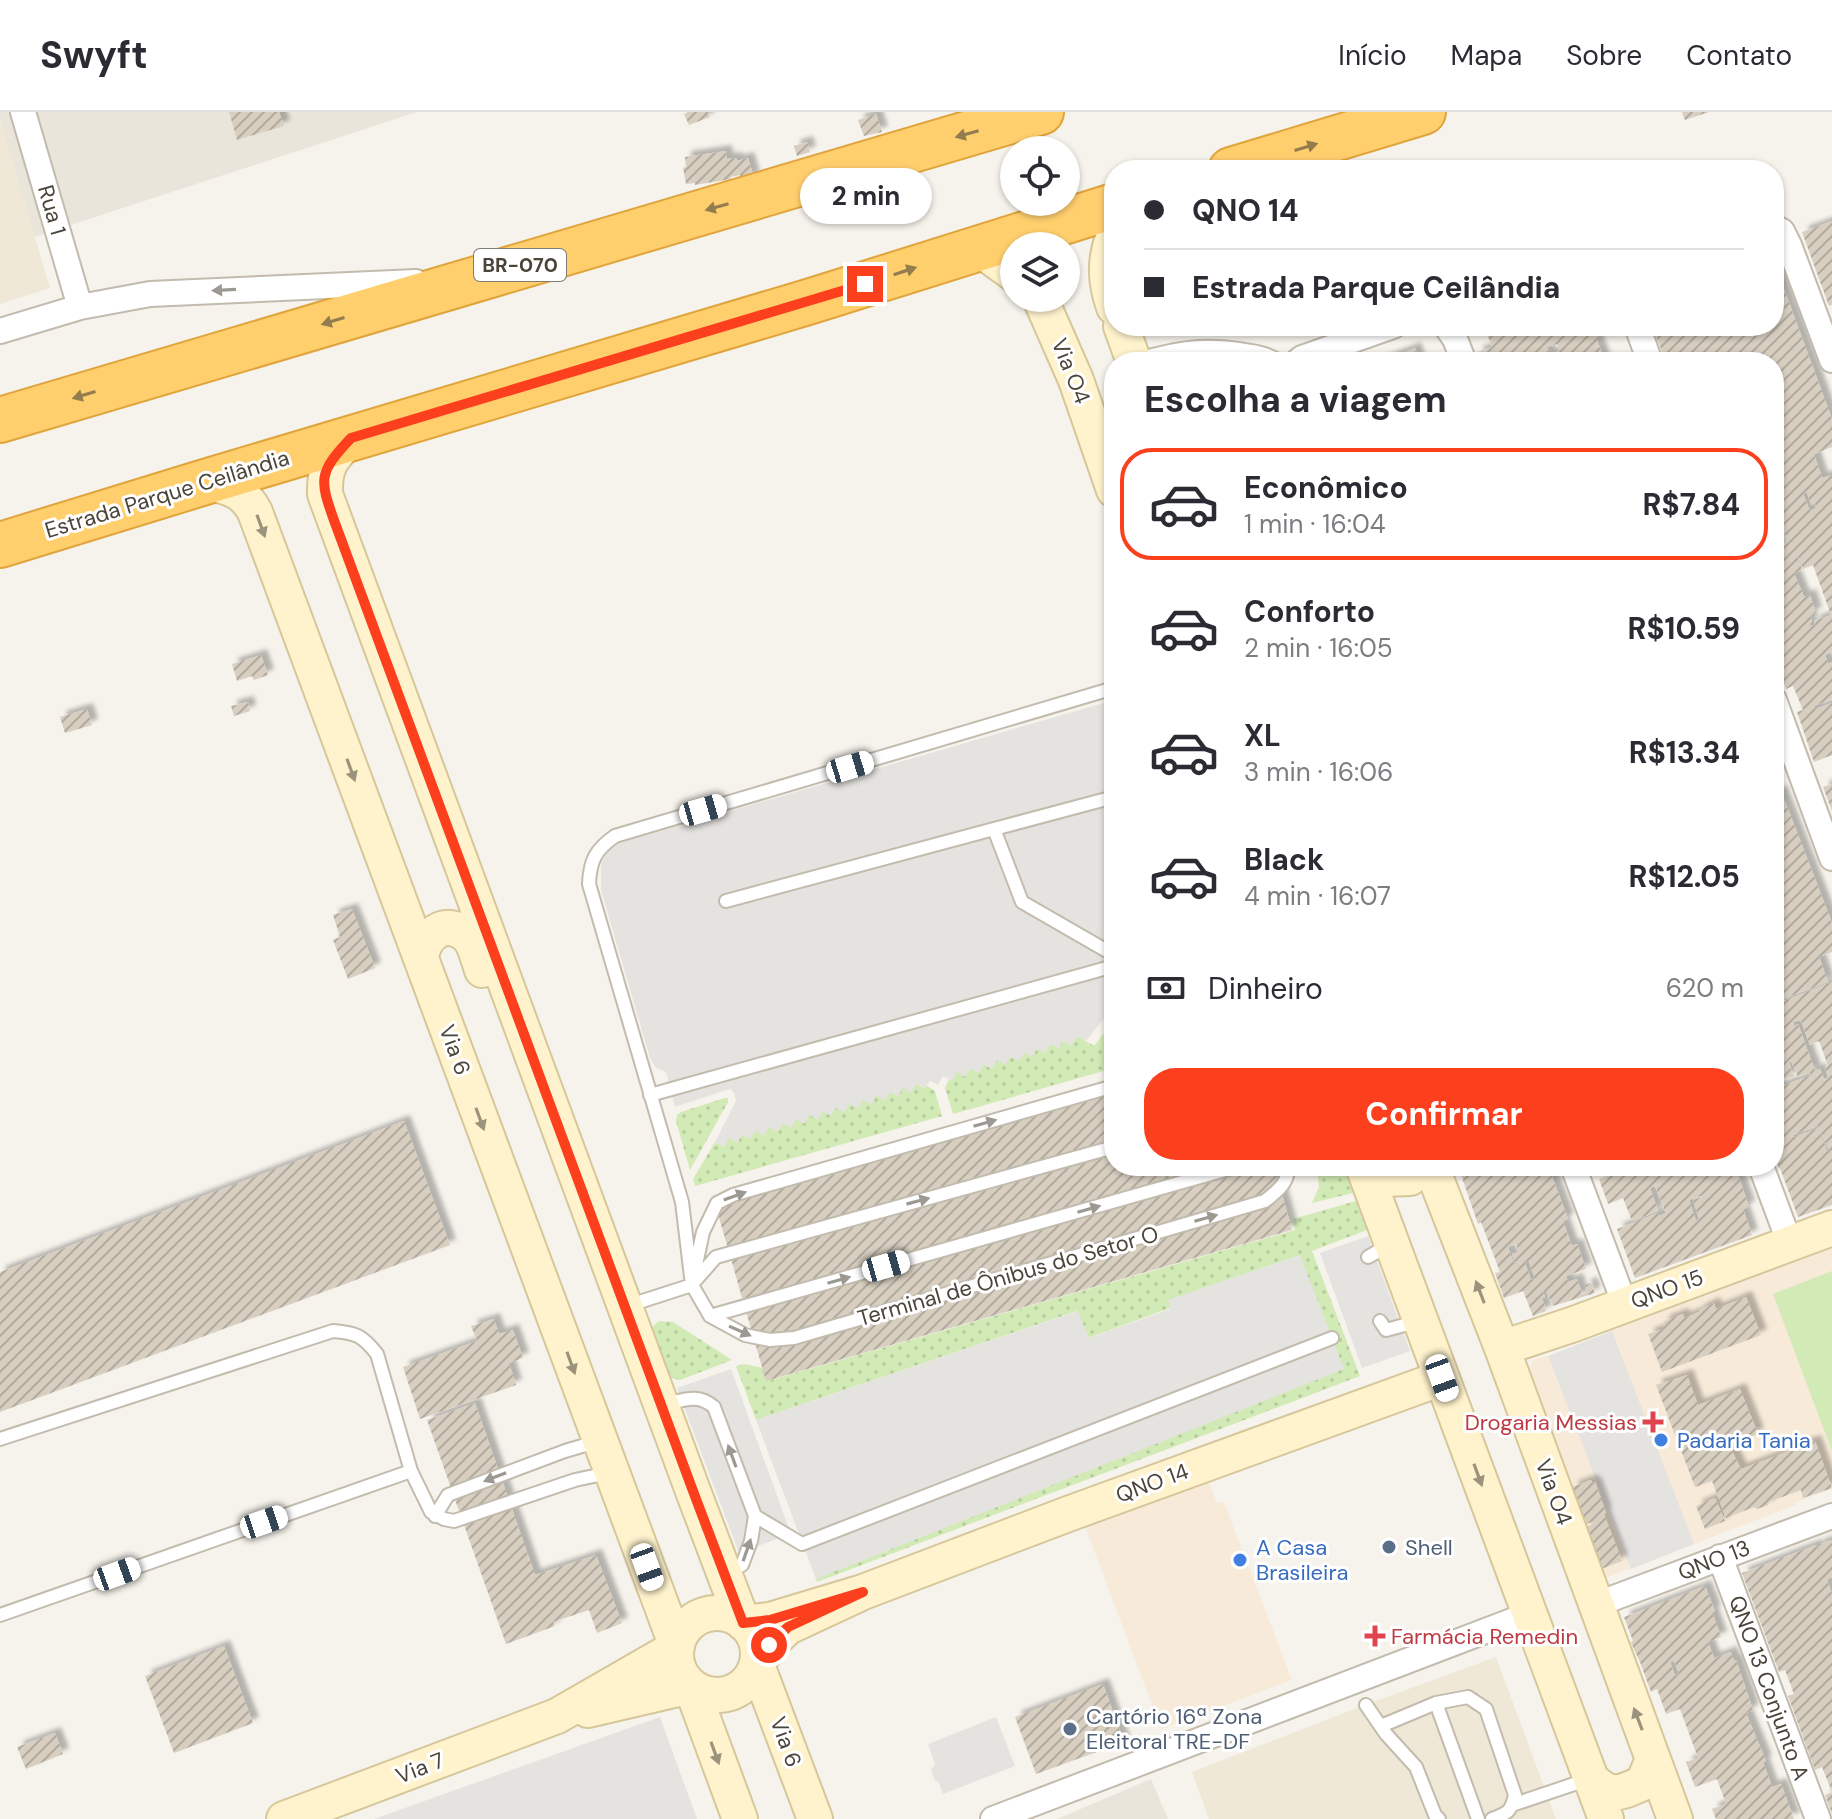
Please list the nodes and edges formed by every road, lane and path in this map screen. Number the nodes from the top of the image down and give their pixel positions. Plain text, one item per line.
1 (23, 112) edge
2 (1041, 112) edge
3 (1423, 112) edge
4 (1264, 160) edge
5 (1104, 209) edge
6 (1784, 241) edge
7 (978, 248) junction
8 (1000, 264) edge
9 (470, 280) junction
10 (80, 307) junction
11 (1046, 312) edge
12 (0, 331) edge
13 (1365, 336) edge
14 (1166, 352) edge
15 (1256, 352) edge
16 (1319, 352) edge
17 (1832, 360) edge
18 (0, 420) edge
19 (351, 438) junction
20 (1104, 461) edge
21 (205, 482) junction
22 (0, 545) edge
23 (1104, 691) edge
24 (1784, 727) edge
25 (1104, 800) edge
26 (994, 829) junction
27 (1832, 858) edge
28 (726, 901) dead end
29 (1104, 949) edge
30 (421, 958) junction
31 (1104, 969) edge
32 (1104, 1089) edge
33 (650, 1095) junction
34 (1104, 1150) edge
35 (570, 1158) junction
36 (1204, 1176) edge
37 (1287, 1176) edge
38 (1365, 1176) edge
39 (1379, 1176) edge
40 (1412, 1176) edge
41 (1435, 1176) edge
42 (1577, 1176) edge
43 (1765, 1176) edge
44 (1832, 1228) edge
45 (1790, 1244) junction
46 (692, 1285) junction
47 (1625, 1305) junction
48 (625, 1306) junction
49 (710, 1316) junction
50 (1420, 1320) junction
51 (1380, 1321) dead end
52 (1332, 1338) dead end
53 (1502, 1348) junction
54 (1442, 1378) junction
55 (661, 1405) junction
56 (0, 1439) edge
57 (605, 1456) junction
58 (411, 1471) junction
59 (435, 1516) junction
60 (755, 1516) junction
61 (1832, 1516) edge
62 (1720, 1557) junction
63 (724, 1573) junction
64 (863, 1592) junction
65 (1595, 1605) junction
66 (1530, 1614) junction
67 (0, 1615) edge
68 (743, 1623) junction
69 (677, 1647) junction
70 (757, 1665) junction
71 (691, 1686) junction
72 (1436, 1703) junction
73 (1366, 1705) dead end
74 (557, 1716) junction
75 (1381, 1726) junction
76 (1653, 1759) junction
77 (1591, 1779) junction
78 (1512, 1805) junction
79 (284, 1819) edge
80 (740, 1819) edge
81 (815, 1819) edge
82 (993, 1819) edge
83 (1439, 1819) edge
84 (1478, 1819) edge
85 (1492, 1819) edge
86 (1606, 1819) edge
87 (1675, 1819) edge
88 (1818, 1819) edge

1 - 10 street, Rua 1
2 -> 9 highway, BR-070
4 -> 3 highway
5 - 7 highway, Estrada Parque Ceilândia
6 - 17 street
7 - 8 main road
19 -> 7 highway, Estrada Parque Ceilândia
9 -> 10 street
9 -> 18 highway, BR-070
10 - 12 street
11 - 20 main road, Via O4
13 - 16 street
14 - 15 lane
19 - 21 highway, Estrada Parque Ceilândia
19 - 35 main road
21 - 22 highway, Estrada Parque Ceilândia
21 -> 30 main road, Via 6
23 - 33 lane
24 - 27 street
25 - 26 lane
26 - 28 lane
26 - 29 lane
30 - 35 main road
30 -> 57 main road, Via 6
31 - 33 lane
46 -> 32 lane
33 - 46 lane
46 -> 34 lane
35 - 48 main road
49 -> 36 lane, Terminal de Ônibus do Setor O
49 -> 37 lane, Terminal de Ônibus do Setor O
38 - 50 main road
39 - 40 main road
53 -> 41 main road, Via O4
42 - 47 street
43 - 45 street
44 - 45 main road, QNO 15
45 - 47 main road, QNO 15
46 - 48 lane
46 - 49 lane
47 - 53 main road, QNO 15
48 - 55 main road
50 - 51 lane
50 - 54 main road
52 - 60 lane
53 - 65 main road, Via O4
54 - 64 main road, QNO 14
54 -> 66 main road
60 -> 55 lane
55 - 63 main road
56 - 58 lane
57 - 59 lane
57 -> 59 lane
57 - 69 main road, Via 6
58 - 59 lane
58 - 67 lane
63 -> 60 lane
61 - 62 street, QNO 13
62 - 65 street, QNO 13
62 - 88 street, QNO 13 Conjunto A
63 - 68 main road
64 - 68 main road, QNO 14
64 - 70 main road, QNO 14
76 -> 65 main road, Via O4
66 - 77 main road
66 - 82 street
68 - 69 main road
68 - 70 main road
69 - 71 main road
69 - 74 main road, Via 7
70 - 71 main road
70 - 81 main road, Via 6
71 - 74 main road, Via 7
71 -> 80 main road
72 - 75 lane
72 - 78 lane
72 - 84 lane
73 - 75 lane
74 - 79 main road, Via 7
75 - 83 lane
76 - 77 main road
76 - 87 main road, Via O4
77 - 78 lane
77 - 86 main road
78 - 85 lane

